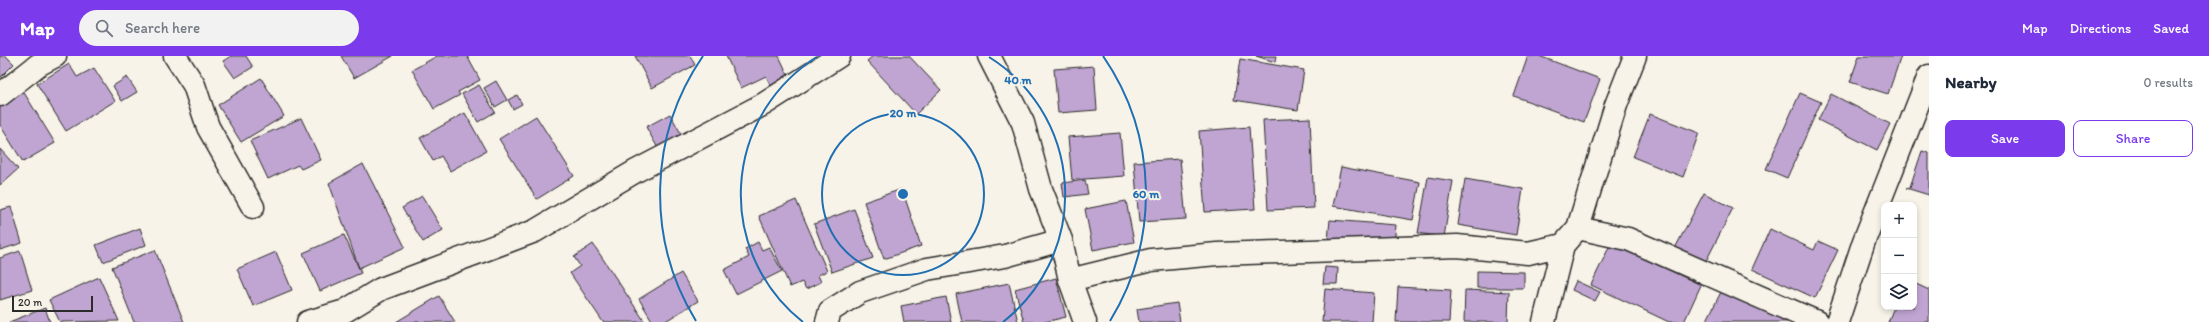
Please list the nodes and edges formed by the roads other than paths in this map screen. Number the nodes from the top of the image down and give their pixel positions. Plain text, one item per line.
1 (175, 56) edge
2 (839, 56) edge
3 (989, 56) edge
4 (1635, 56) edge
5 (40, 59) edge
6 (1929, 76) edge
7 (0, 95) edge
8 (253, 207) dead end
9 (1578, 228) junction
10 (1061, 240) junction
11 (1563, 245) junction
12 (1070, 280) junction
13 (349, 316) edge
14 (308, 322) edge
15 (827, 322) edge
16 (1085, 322) edge
17 (1544, 322) edge
18 (1818, 322) edge
19 (1837, 322) edge

1 - 8 street
2 - 13 street
3 - 10 street
4 - 9 street
5 - 7 street
6 - 19 street
9 - 11 street
9 - 18 street
10 - 12 street
10 - 15 street
11 - 12 street
11 - 17 street
12 - 16 street
13 - 14 street

